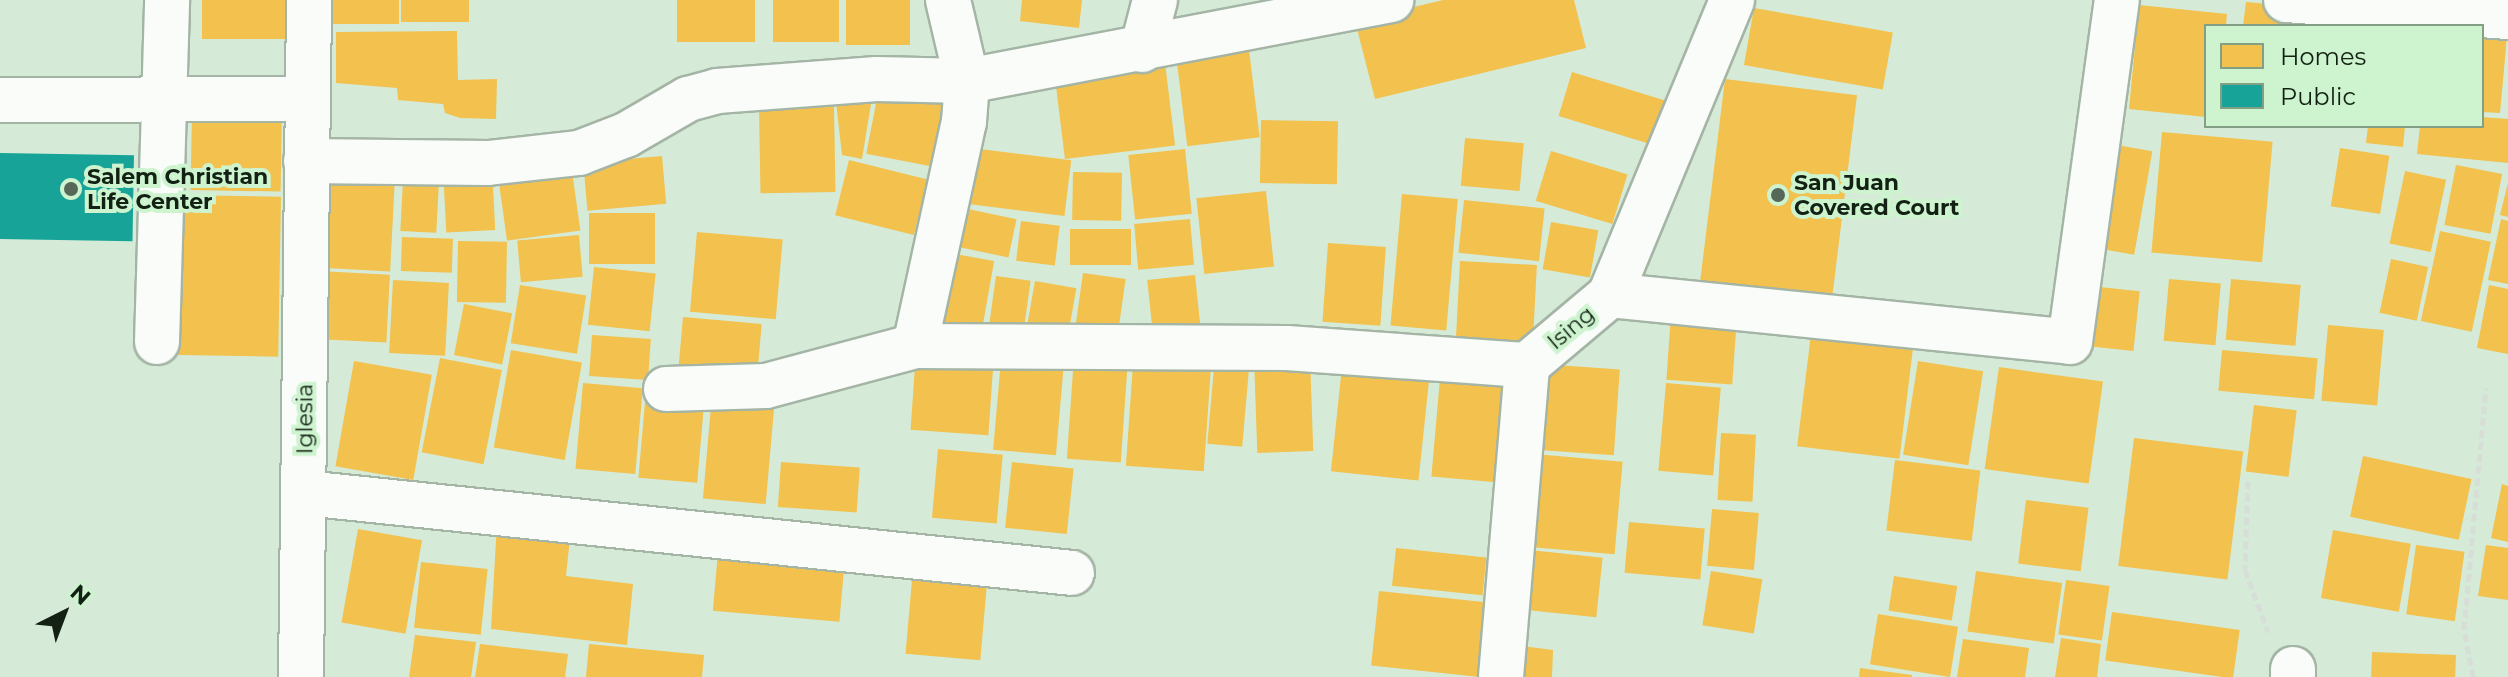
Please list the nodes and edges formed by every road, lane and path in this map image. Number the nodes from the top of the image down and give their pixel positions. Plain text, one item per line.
1 (167, 0) edge
2 (309, 0) edge
3 (948, 0) edge
4 (1155, 0) edge
5 (1391, 0) edge
6 (1732, 0) edge
7 (2117, 0) edge
8 (2286, 0) edge
9 (2508, 17) edge
10 (1142, 50) junction
11 (967, 81) junction
12 (306, 99) junction
13 (0, 100) edge
14 (164, 100) junction
15 (306, 161) junction
16 (1610, 295) junction
17 (157, 342) dead end
18 (915, 346) junction
19 (1527, 365) junction
20 (2486, 388) dead end
21 (666, 389) dead end
22 (2248, 481) dead end
23 (305, 493) junction
24 (1072, 573) dead end
25 (2293, 673) edge
26 (301, 677) edge
27 (1501, 677) edge
28 (2473, 677) edge

1 - 14 street
2 - 12 street, Iglesia
3 - 11 street
4 - 10 street
5 - 10 street
6 - 16 street, Ising
7 - 16 street
8 - 9 street
10 - 11 street
11 - 15 street
11 - 18 street
12 - 14 street
12 - 15 street, Iglesia
13 - 14 street
14 - 17 street
15 - 23 street, Iglesia
16 - 19 street, Ising
18 - 19 street
18 - 21 street
19 - 27 street, Ising
20 - 28 path
22 - 25 path
23 - 24 street
23 - 26 street, Iglesia

